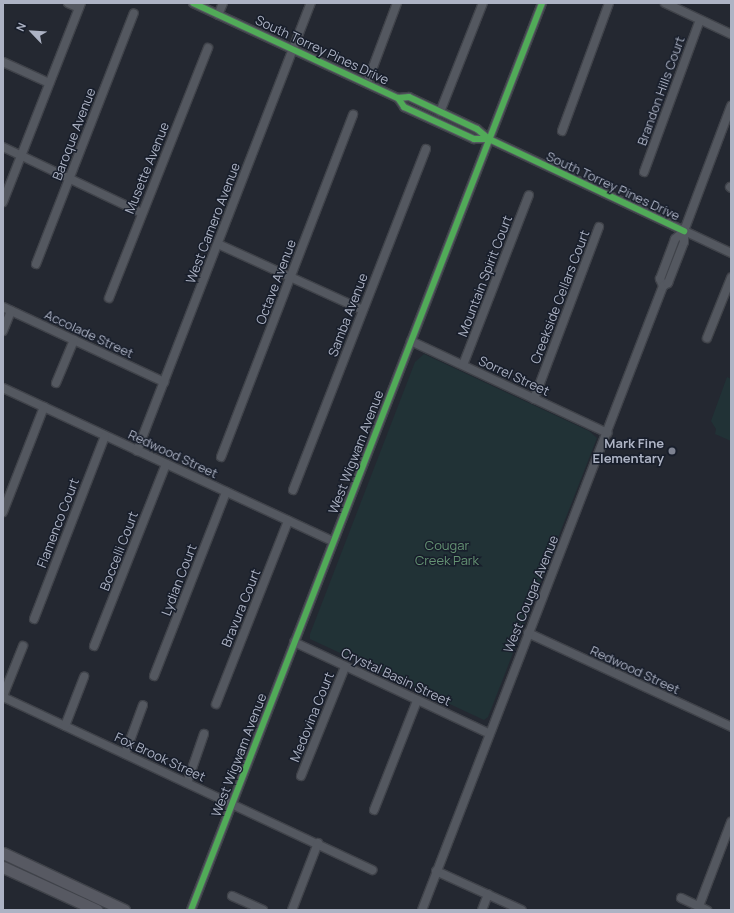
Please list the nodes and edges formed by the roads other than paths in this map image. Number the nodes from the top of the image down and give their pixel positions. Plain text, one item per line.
1 (68, 3) edge
2 (193, 3) edge
3 (223, 3) edge
4 (311, 3) edge
5 (397, 3) edge
6 (482, 3) edge
7 (542, 3) edge
8 (609, 3) edge
9 (665, 3) edge
10 (80, 6) edge
11 (134, 13) dead end
12 (218, 15) junction
13 (700, 20) junction
14 (731, 34) edge
15 (208, 48) dead end
16 (293, 49) junction
17 (3, 62) edge
18 (49, 83) junction
19 (367, 83) junction
20 (398, 98) junction
21 (731, 106) edge
22 (440, 112) junction
23 (353, 115) dead end
24 (562, 131) dead end
25 (489, 139) junction
26 (3, 147) edge
27 (426, 149) dead end
28 (21, 156) junction
29 (644, 172) dead end
30 (69, 178) junction
31 (529, 195) dead end
32 (3, 202) edge
33 (142, 213) junction
34 (599, 227) dead end
35 (684, 231) junction
36 (218, 244) junction
37 (731, 253) edge
38 (36, 264) dead end
39 (291, 278) junction
40 (731, 278) edge
41 (109, 298) dead end
42 (3, 307) edge
43 (363, 310) junction
44 (11, 311) junction
45 (3, 331) edge
46 (707, 338) dead end
47 (74, 340) junction
48 (411, 341) junction
49 (463, 366) junction
50 (164, 382) junction
51 (56, 383) dead end
52 (3, 388) edge
53 (534, 399) junction
54 (44, 407) junction
55 (607, 433) junction
56 (104, 436) junction
57 (137, 451) junction
58 (221, 457) dead end
59 (166, 464) junction
60 (293, 490) dead end
61 (226, 492) junction
62 (3, 512) edge
63 (288, 521) junction
64 (333, 541) junction
65 (34, 619) dead end
66 (528, 634) junction
67 (294, 642) junction
68 (23, 646) dead end
69 (94, 646) dead end
70 (345, 667) junction
71 (154, 676) dead end
72 (84, 677) dead end
73 (3, 696) edge
74 (417, 701) junction
75 (216, 704) dead end
76 (143, 705) dead end
77 (66, 726) junction
78 (731, 727) edge
79 (488, 733) junction
80 (204, 734) dead end
81 (125, 754) junction
82 (302, 776) dead end
83 (187, 783) junction
84 (232, 803) junction
85 (374, 810) dead end
86 (730, 827) edge
87 (318, 843) junction
88 (3, 853) edge
89 (3, 861) edge
90 (3, 867) edge
91 (373, 870) dead end
92 (436, 871) junction
93 (46, 873) junction
94 (488, 894) junction
95 (232, 896) dead end
96 (681, 898) dead end
97 (699, 906) junction
98 (97, 910) edge
99 (124, 910) edge
100 (191, 910) edge
101 (263, 910) edge
102 (292, 910) edge
103 (422, 910) edge
104 (482, 910) edge
105 (522, 910) edge
106 (707, 910) edge

1 - 10 street
2 - 12 street, South Torrey Pines Drive
3 - 12 street
4 - 16 street, West Camero Avenue
5 - 19 street
6 - 22 street
7 - 25 street, West Wigwam Avenue
8 - 24 street
9 - 13 street
10 - 18 street
11 - 30 street, Baroque Avenue
12 - 16 street, South Torrey Pines Drive
13 - 14 street
13 - 29 street, Brandon Hills Court
15 - 33 street, Musette Avenue
16 - 19 street, South Torrey Pines Drive
16 - 36 street, West Camero Avenue
17 - 18 street
18 - 28 street
19 - 20 street, South Torrey Pines Drive
20 - 22 street, South Torrey Pines Drive
20 - 25 street, South Torrey Pines Drive
21 - 35 street, West Cougar Avenue
22 - 25 street, South Torrey Pines Drive
23 - 39 street, Octave Avenue
25 - 35 street, South Torrey Pines Drive
25 - 48 street, West Wigwam Avenue
26 - 28 street
27 - 43 street, Samba Avenue
28 - 30 street
28 - 32 street
30 - 33 street
30 - 38 street, Baroque Avenue
31 - 49 street, Mountain Spirit Court
33 - 41 street, Musette Avenue
34 - 53 street, Creekside Cellars Court
35 - 37 street, South Torrey Pines Drive
35 - 55 street, West Cougar Avenue
36 - 39 street
36 - 50 street, West Camero Avenue
39 - 43 street
39 - 58 street, Octave Avenue
40 - 46 street
42 - 44 street, Accolade Street
43 - 60 street, Samba Avenue
44 - 45 street
44 - 47 street, Accolade Street
47 - 50 street, Accolade Street
47 - 51 street
48 - 49 street, Sorrel Street
48 - 64 street, West Wigwam Avenue
49 - 53 street, Sorrel Street
50 - 57 street, West Camero Avenue
52 - 54 street, Redwood Street
53 - 55 street, Sorrel Street
54 - 56 street, Redwood Street
54 - 62 street
55 - 66 street, West Cougar Avenue
56 - 57 street, Redwood Street
56 - 65 street, Flamenco Court
57 - 59 street, Redwood Street
59 - 61 street, Redwood Street
59 - 69 street, Boccelli Court
61 - 63 street, Redwood Street
61 - 71 street, Lydian Court
63 - 64 street, Redwood Street
63 - 75 street, Bravura Court
64 - 67 street, West Wigwam Avenue
66 - 78 street, Redwood Street
66 - 79 street, West Cougar Avenue
67 - 70 street, Crystal Basin Street
67 - 84 street, West Wigwam Avenue
68 - 73 street
70 - 74 street, Crystal Basin Street
70 - 82 street, Medovina Court
72 - 77 street
73 - 77 street, Fox Brook Street
74 - 79 street, Crystal Basin Street
74 - 85 street
76 - 81 street
77 - 81 street, Fox Brook Street
79 - 92 street, West Cougar Avenue
80 - 83 street
81 - 83 street, Fox Brook Street
83 - 84 street, Fox Brook Street
84 - 87 street, Fox Brook Street
84 - 100 street, West Wigwam Avenue
86 - 97 street
87 - 91 street, Fox Brook Street
87 - 102 street
88 - 93 main road
89 - 93 main road
90 - 98 main road
92 - 94 street
92 - 103 street, West Cougar Avenue
93 - 99 main road
94 - 104 street
94 - 105 street
95 - 101 street
96 - 97 street
97 - 106 street

